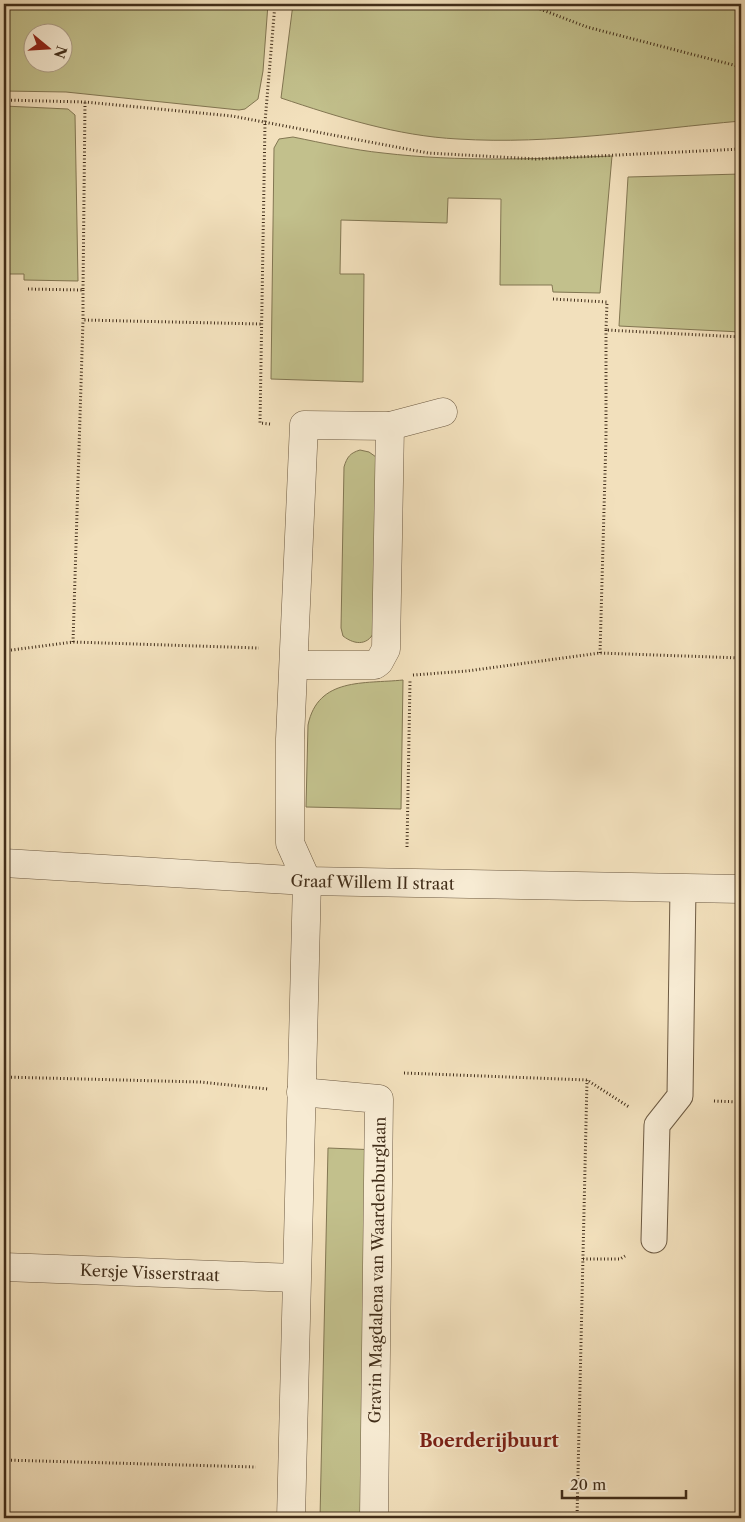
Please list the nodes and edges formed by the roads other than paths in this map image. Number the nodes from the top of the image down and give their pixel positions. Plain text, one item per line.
1 (443, 412) dead end
2 (390, 426) junction
3 (294, 657) junction
4 (4, 863) edge
5 (307, 881) junction
6 (683, 888) junction
7 (741, 889) edge
8 (301, 1092) junction
9 (654, 1240) road end
10 (4, 1267) edge
11 (296, 1278) junction
12 (291, 1518) edge
13 (374, 1518) edge

1 - 2 street
2 - 3 street
2 - 3 street
3 - 5 street
4 - 5 street, Graaf Willem II straat
5 - 6 street, Graaf Willem II straat
5 - 8 street
6 - 7 street, Graaf Willem II straat
6 - 9 lane
8 - 11 street
8 - 13 street, Gravin Magdalena van Waardenburglaan
10 - 11 street, Kersje Visserstraat
11 - 12 street

